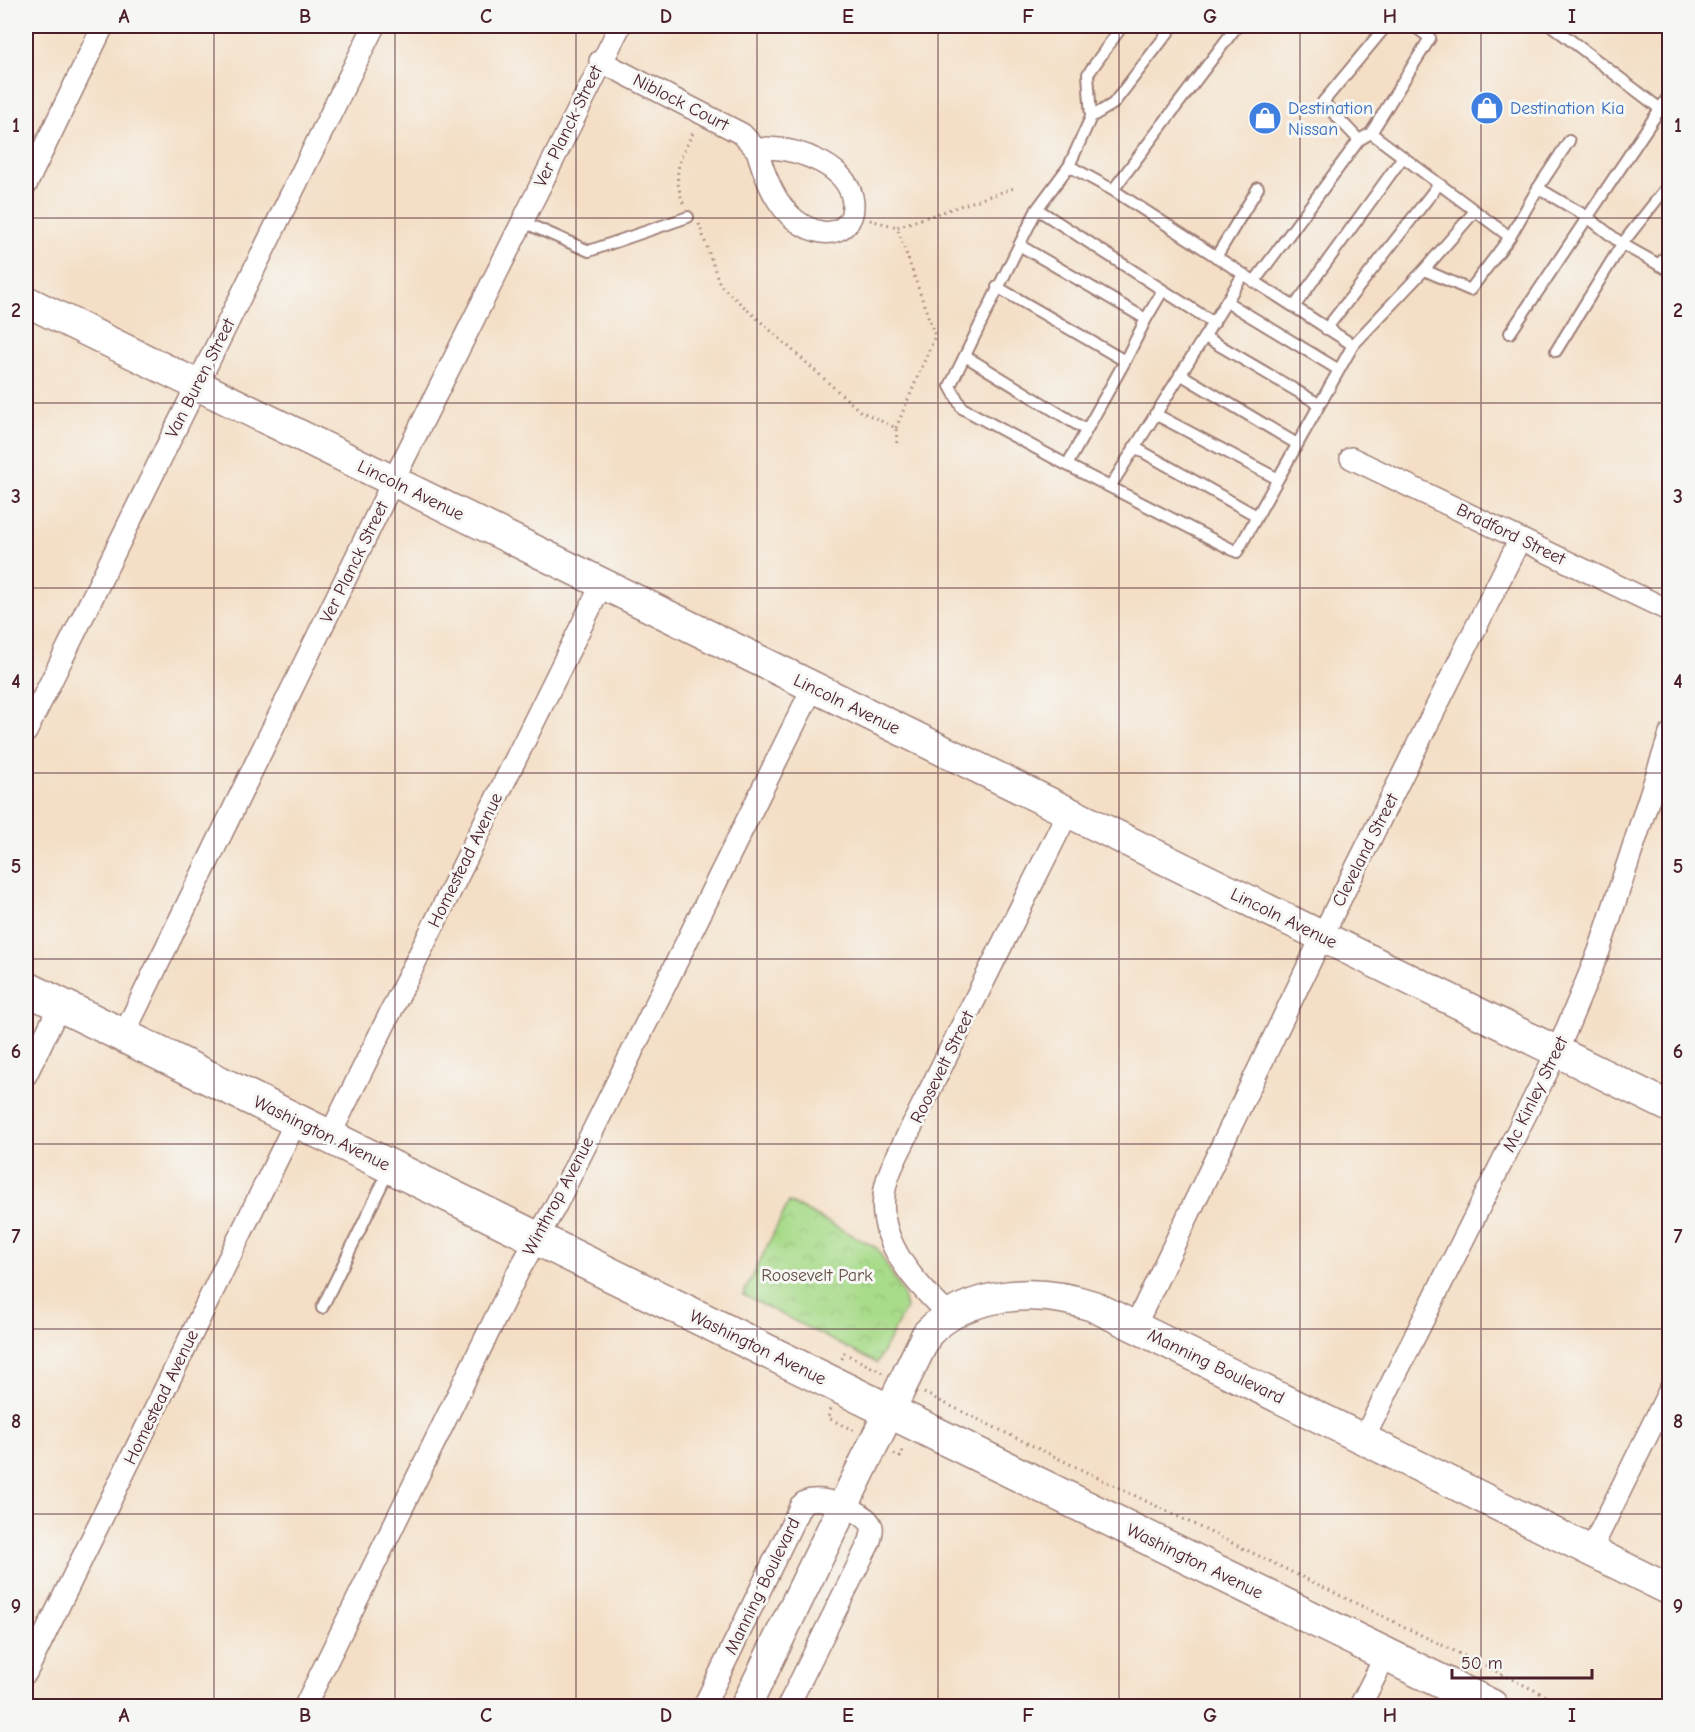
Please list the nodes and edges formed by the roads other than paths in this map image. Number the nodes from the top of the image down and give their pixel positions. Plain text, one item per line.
1 (103, 26) edge
2 (374, 26) edge
3 (620, 26) edge
4 (1122, 26) edge
5 (1173, 26) edge
6 (1386, 26) edge
7 (1414, 26) edge
8 (1552, 26) edge
9 (1230, 28) edge
10 (600, 61) junction
11 (1670, 94) edge
12 (1659, 108) junction
13 (1091, 117) junction
14 (1371, 133) junction
15 (1359, 140) junction
16 (1569, 141) dead end
17 (757, 150) junction
18 (1403, 157) junction
19 (1069, 166) junction
20 (1670, 183) edge
21 (1440, 184) junction
22 (26, 185) edge
23 (1258, 188) dead end
24 (1538, 188) junction
25 (1113, 190) junction
26 (1037, 209) junction
27 (1475, 211) junction
28 (1586, 216) junction
29 (688, 217) road end
30 (521, 221) junction
31 (1510, 237) junction
32 (1622, 244) junction
33 (1019, 245) junction
34 (1670, 251) edge
35 (1216, 257) junction
36 (1659, 265) junction
37 (1424, 270) junction
38 (1670, 271) edge
39 (1243, 275) junction
40 (1254, 282) junction
41 (997, 287) junction
42 (1163, 290) junction
43 (26, 301) edge
44 (1227, 302) junction
45 (1294, 307) junction
46 (1146, 319) junction
47 (1214, 323) junction
48 (1326, 329) junction
49 (1509, 333) dead end
50 (1205, 337) junction
51 (1353, 345) junction
52 (1556, 351) dead end
53 (965, 356) junction
54 (1125, 361) junction
55 (1339, 370) junction
56 (1180, 375) junction
57 (195, 384) junction
58 (1319, 404) junction
59 (1155, 414) junction
60 (1086, 430) junction
61 (1297, 444) junction
62 (1134, 447) junction
63 (1351, 458) dead end
64 (1067, 465) junction
65 (1278, 479) junction
66 (393, 481) junction
67 (1110, 487) junction
68 (1257, 516) junction
69 (1520, 539) junction
70 (602, 584) junction
71 (1670, 611) edge
72 (813, 687) junction
73 (26, 732) edge
74 (1670, 734) edge
75 (1068, 812) junction
76 (1322, 937) junction
77 (26, 988) edge
78 (60, 1005) junction
79 (123, 1036) junction
80 (1557, 1052) junction
81 (26, 1075) edge
82 (1670, 1107) edge
83 (296, 1121) junction
84 (329, 1137) junction
85 (390, 1167) junction
86 (536, 1238) junction
87 (322, 1308) dead end
88 (950, 1316) junction
89 (1135, 1326) junction
90 (1670, 1389) edge
91 (887, 1411) junction
92 (1363, 1440) junction
93 (842, 1506) junction
94 (1590, 1552) junction
95 (1670, 1590) edge
96 (1386, 1655) junction
97 (26, 1673) edge
98 (305, 1707) edge
99 (704, 1707) edge
100 (746, 1707) edge
101 (788, 1707) edge
102 (1360, 1707) edge
103 (1491, 1707) edge

1 - 22 street
2 - 57 street, Van Buren Street
3 - 10 street, Ver Planck Street
4 - 13 lane
5 - 13 lane
6 - 15 lane
7 - 14 lane
8 - 12 lane
9 - 25 lane
10 - 17 street, Niblock Court
10 - 30 street, Ver Planck Street
11 - 12 lane
12 - 28 lane
13 - 19 lane
14 - 15 lane
14 - 18 lane
15 - 40 lane
16 - 24 lane
17 - 17 street, Niblock Court
18 - 21 lane
18 - 45 lane
19 - 25 lane
19 - 26 lane
20 - 32 lane
21 - 27 lane
21 - 48 lane
23 - 35 lane
24 - 28 lane
24 - 31 lane
25 - 35 lane
26 - 33 lane
26 - 42 lane
27 - 31 lane
27 - 37 lane
28 - 32 lane
28 - 49 lane
29 - 30 lane
30 - 66 street, Ver Planck Street
31 - 37 lane
32 - 36 lane
32 - 52 lane
33 - 41 lane
33 - 46 lane
34 - 36 lane
35 - 39 lane
36 - 38 lane
37 - 51 lane
39 - 40 lane
39 - 44 lane
40 - 45 lane
41 - 53 lane
41 - 54 lane
42 - 46 lane
42 - 47 lane
43 - 57 street, Lincoln Avenue
44 - 47 lane
44 - 55 lane
45 - 48 lane
46 - 54 lane
47 - 50 lane
48 - 51 lane
50 - 56 lane
50 - 58 lane
51 - 55 lane
53 - 60 lane
53 - 64 lane
54 - 60 lane
55 - 58 lane
56 - 59 lane
56 - 61 lane
57 - 66 street, Lincoln Avenue
57 - 73 street, Van Buren Street
58 - 61 lane
59 - 62 lane
59 - 65 lane
60 - 64 lane
61 - 65 lane
62 - 67 lane
62 - 68 lane
63 - 69 street, Bradford Street
64 - 67 lane
65 - 68 lane
66 - 70 street, Lincoln Avenue
66 - 79 street, Ver Planck Street
67 - 68 lane
69 - 71 street, Bradford Street
69 - 76 street, Cleveland Street
70 - 72 street, Lincoln Avenue
70 - 84 street, Homestead Avenue
72 - 75 street, Lincoln Avenue
72 - 86 street, Winthrop Avenue
74 - 80 street, Mc Kinley Street
75 - 76 street, Lincoln Avenue
75 - 88 street, Roosevelt Street
76 - 80 street, Lincoln Avenue
76 - 89 street, Cleveland Street
77 - 78 main road, Washington Avenue
78 - 79 main road, Washington Avenue
78 - 81 street
79 - 83 main road, Washington Avenue
80 - 82 street, Lincoln Avenue
80 - 92 street, Mc Kinley Street
83 - 84 main road, Washington Avenue
83 - 97 street, Homestead Avenue
84 - 85 main road, Washington Avenue
85 - 86 main road, Washington Avenue
85 - 87 lane
86 - 91 main road, Washington Avenue
86 - 98 street, Winthrop Avenue
88 - 89 street, Manning Boulevard
88 - 91 street, Manning Boulevard
89 - 92 street, Manning Boulevard
90 - 94 street
91 - 93 street, Manning Boulevard
91 - 96 main road, Washington Avenue
92 - 94 street, Manning Boulevard
93 - 99 street, Manning Boulevard
93 - 100 street, Manning Boulevard
93 - 101 street, Manning Boulevard
94 - 95 street, Manning Boulevard
96 - 102 street
96 - 103 main road, Washington Avenue

